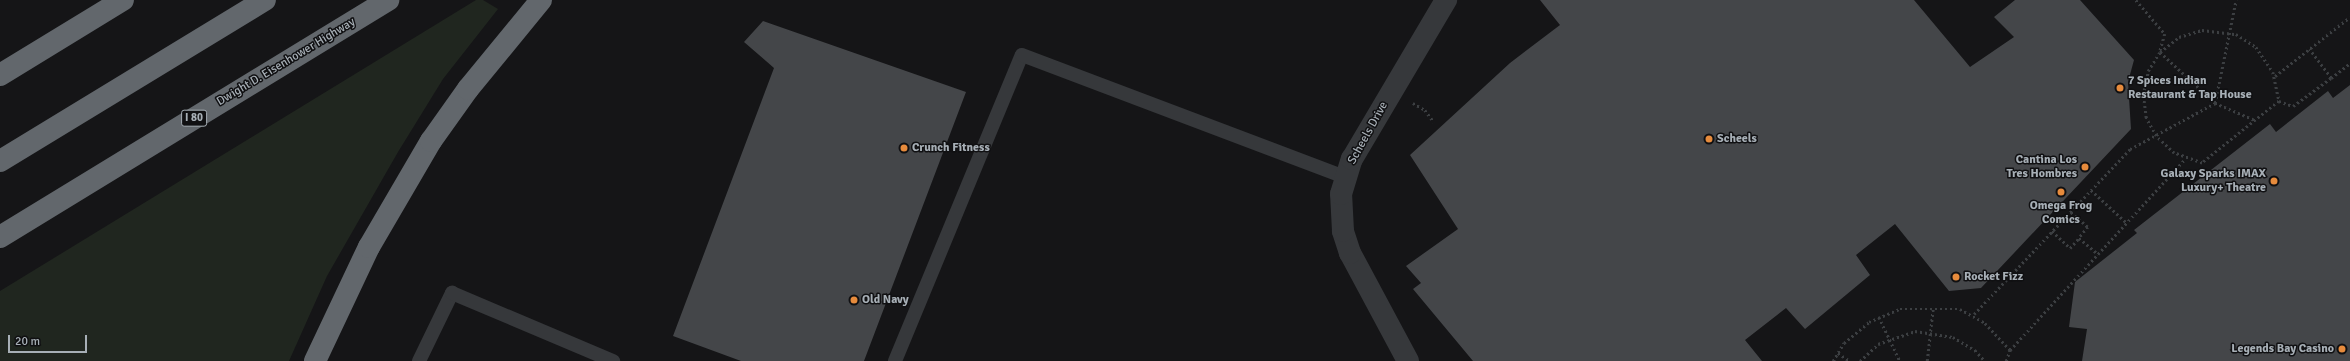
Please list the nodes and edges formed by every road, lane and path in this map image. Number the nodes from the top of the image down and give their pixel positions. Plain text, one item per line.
1 (123, 0) edge
2 (265, 0) edge
3 (388, 0) edge
4 (541, 0) edge
5 (1446, 0) edge
6 (2136, 0) edge
7 (2236, 0) edge
8 (2350, 17) edge
9 (2230, 32) junction
10 (2309, 49) junction
11 (2160, 52) junction
12 (2350, 63) edge
13 (0, 75) edge
14 (2275, 76) junction
15 (2331, 78) junction
16 (1405, 99) dead end
17 (2279, 101) junction
18 (2215, 103) junction
19 (2256, 120) junction
20 (1434, 122) dead end
21 (2156, 136) junction
22 (2185, 159) junction
23 (0, 161) edge
24 (1345, 177) junction
25 (2091, 190) junction
26 (2071, 212) junction
27 (2127, 223) junction
28 (2052, 231) junction
29 (0, 237) edge
30 (2080, 238) junction
31 (2098, 254) junction
32 (1933, 308) junction
33 (1974, 314) junction
34 (1879, 317) junction
35 (1930, 331) junction
36 (1889, 338) junction
37 (2010, 350) junction
38 (1838, 353) junction
39 (315, 361) edge
40 (419, 361) edge
41 (613, 361) edge
42 (895, 361) edge
43 (1408, 361) edge
44 (1833, 361) edge
45 (1850, 361) edge
46 (1860, 361) edge
47 (1900, 361) edge
48 (1927, 361) edge
49 (1985, 361) edge
50 (2006, 361) edge

1 - 13 highway
2 - 23 highway
3 - 29 highway, Dwight D. Eisenhower Highway / I 80
4 - 39 highway
5 - 24 street, Scheels Drive
6 - 11 path
7 - 9 path
8 - 10 path
9 - 11 path
9 - 14 path
9 - 18 path
10 - 14 path
10 - 15 path
11 - 18 path
11 - 21 path
12 - 15 path
14 - 17 path
15 - 17 path
16 - 20 path
17 - 19 path
18 - 19 path
18 - 21 path
19 - 22 path
21 - 22 path
21 - 25 path
22 - 27 path
24 - 42 lane
24 - 43 street, Scheels Drive
25 - 26 path
25 - 27 path
26 - 28 path
26 - 30 path
27 - 31 path
28 - 30 path
28 - 33 path
30 - 31 path
31 - 37 path
32 - 33 path
32 - 34 path
32 - 35 path
33 - 37 path
34 - 36 path
34 - 38 path
35 - 36 path
35 - 48 path
35 - 49 path
36 - 46 path
36 - 47 path
37 - 50 path
38 - 44 path
38 - 45 path
40 - 41 lane

